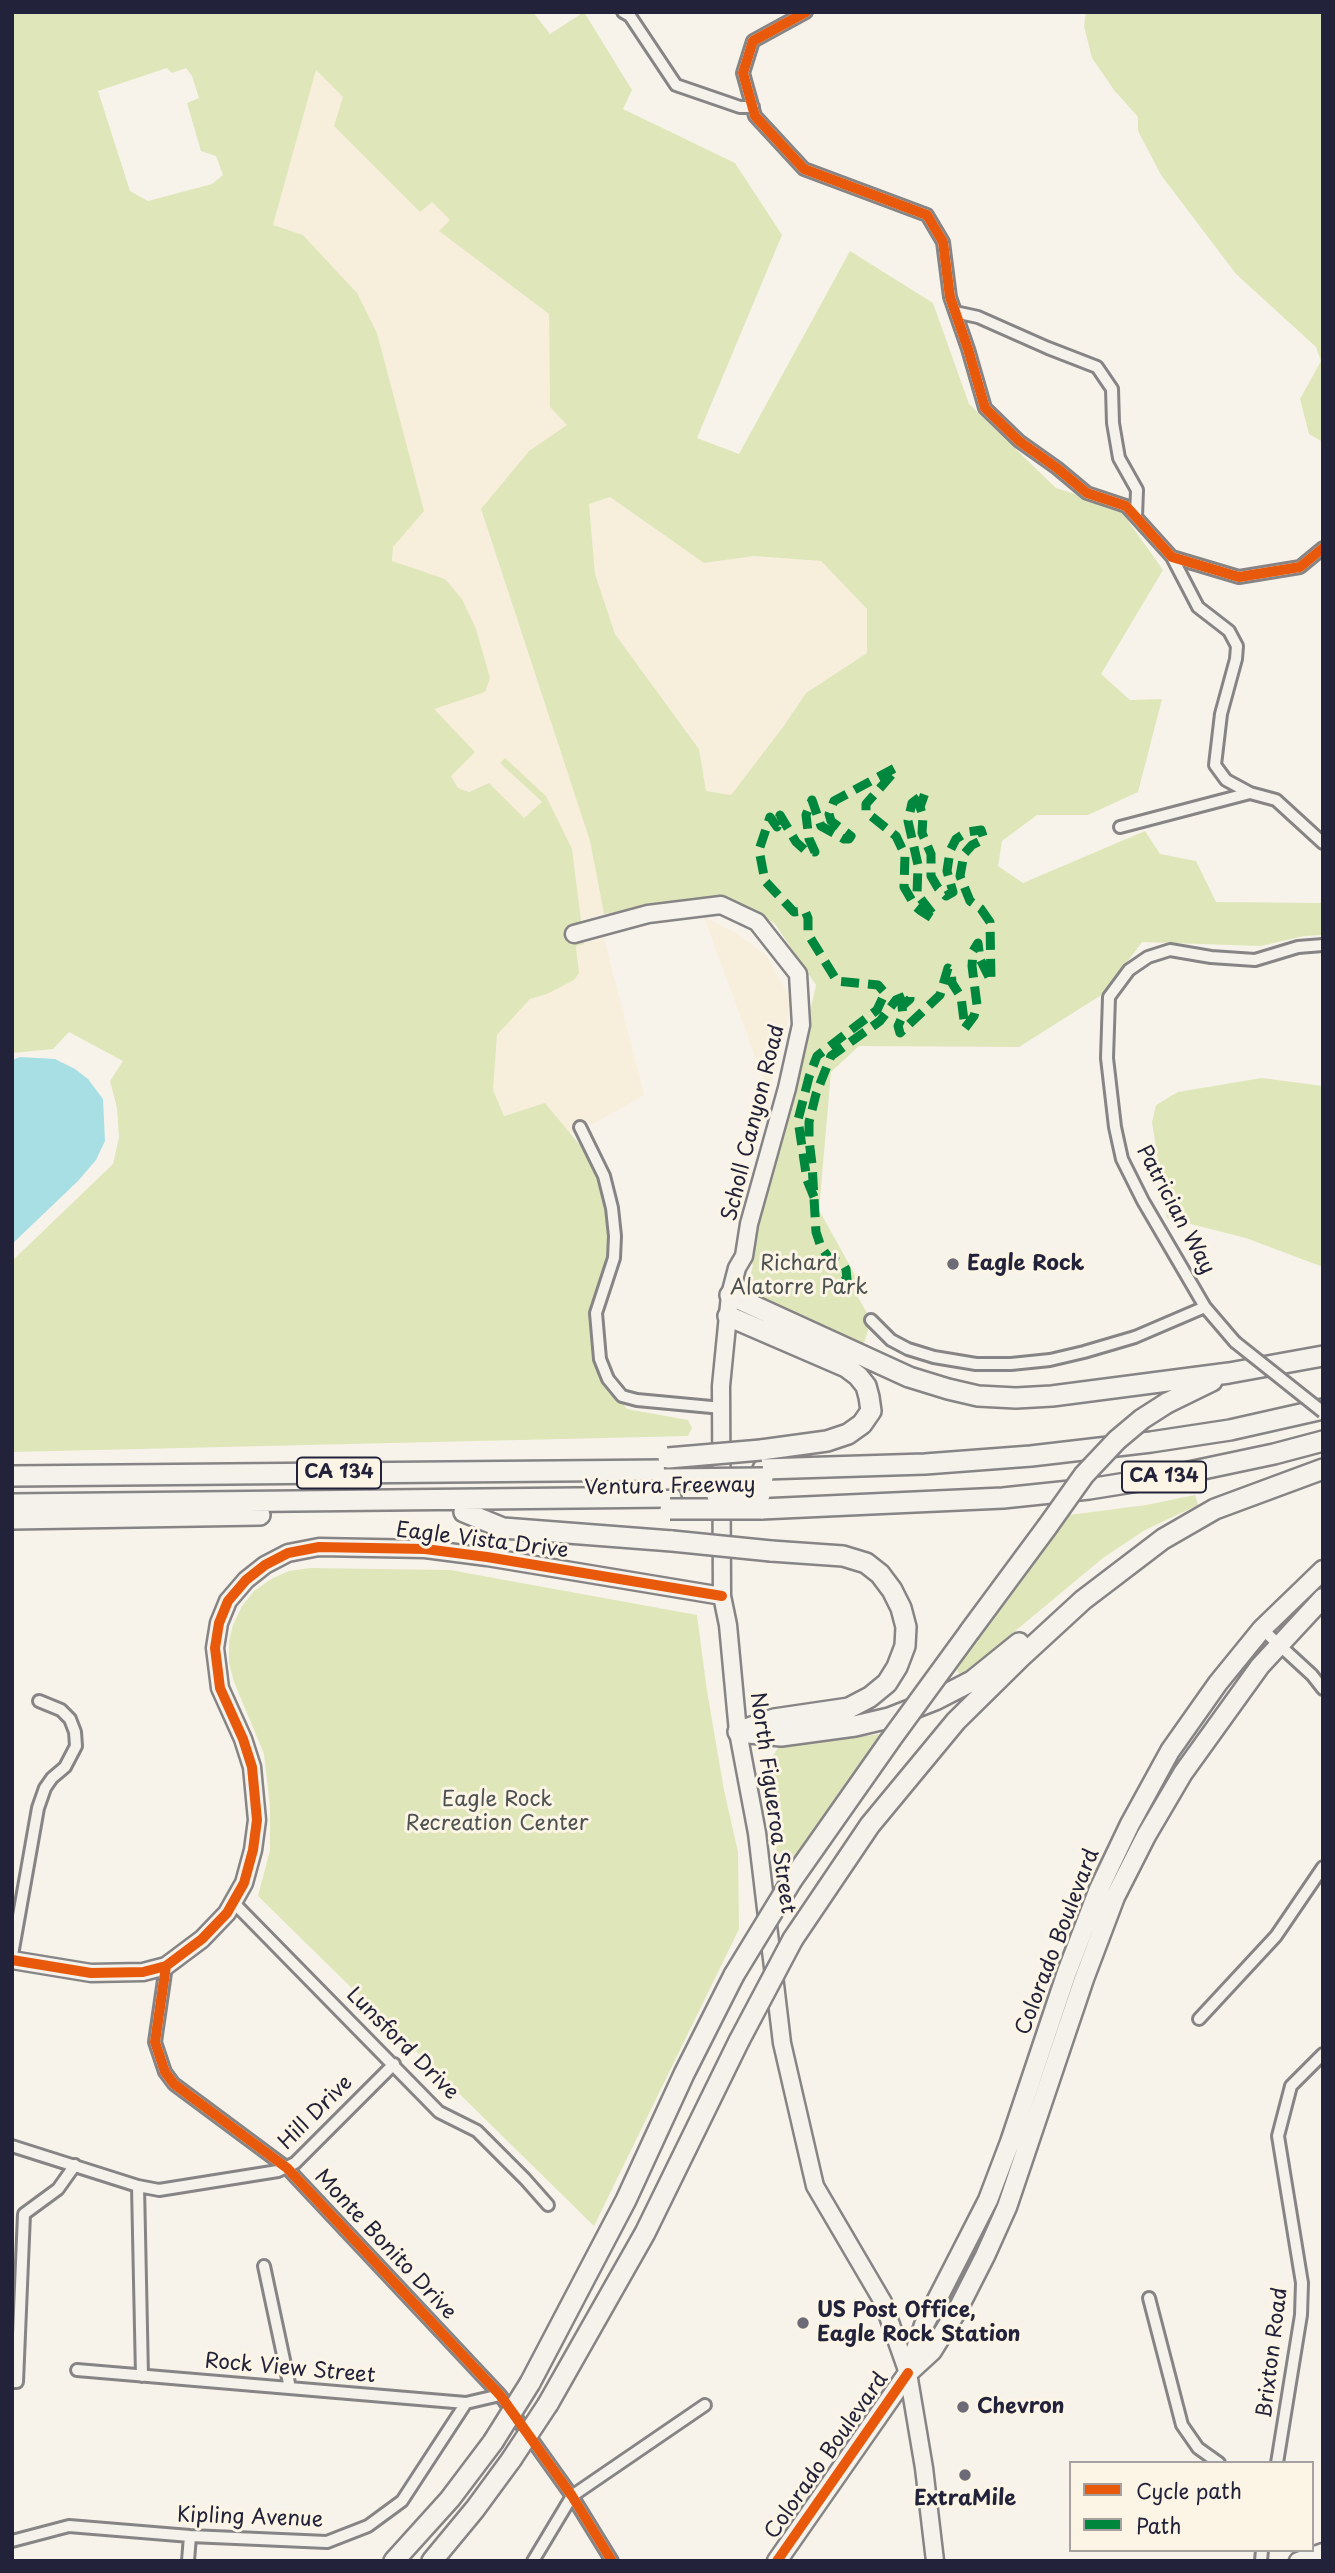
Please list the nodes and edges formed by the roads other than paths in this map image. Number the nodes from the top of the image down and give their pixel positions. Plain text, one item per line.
1 (623, 12) edge
2 (806, 12) edge
3 (753, 107) junction
4 (955, 312) junction
5 (1136, 517) junction
6 (1323, 548) edge
7 (1172, 557) junction
8 (1250, 793) junction
9 (1119, 827) dead end
10 (1323, 843) edge
11 (574, 934) dead end
12 (1323, 945) edge
13 (580, 1127) dead end
14 (730, 1296) junction
15 (1205, 1307) junction
16 (728, 1317) junction
17 (871, 1320) dead end
18 (1323, 1356) edge
19 (1229, 1373) junction
20 (722, 1408) junction
21 (1323, 1411) edge
22 (1323, 1441) edge
23 (1323, 1469) edge
24 (12, 1476) edge
25 (762, 1480) junction
26 (668, 1482) junction
27 (12, 1487) edge
28 (12, 1504) edge
29 (464, 1512) junction
30 (12, 1519) edge
31 (1163, 1539) junction
32 (1323, 1570) edge
33 (722, 1596) junction
34 (1323, 1598) edge
35 (1262, 1629) junction
36 (1279, 1644) junction
37 (1323, 1689) edge
38 (39, 1701) dead end
39 (738, 1732) junction
40 (1157, 1775) junction
41 (1174, 1787) junction
42 (1323, 1867) edge
43 (1107, 1893) junction
44 (233, 1902) junction
45 (12, 1957) edge
46 (166, 1966) junction
47 (1199, 2019) dead end
48 (1323, 2054) edge
49 (394, 2064) junction
50 (12, 2146) edge
51 (75, 2165) junction
52 (287, 2168) junction
53 (138, 2186) junction
54 (988, 2200) junction
55 (548, 2205) dead end
56 (1007, 2207) junction
57 (264, 2266) dead end
58 (1149, 2298) dead end
59 (77, 2370) dead end
60 (908, 2373) junction
61 (142, 2376) junction
62 (12, 2382) edge
63 (290, 2388) junction
64 (500, 2395) junction
65 (466, 2403) junction
66 (705, 2405) dead end
67 (1216, 2461) edge
68 (1277, 2461) edge
69 (572, 2496) junction
70 (190, 2536) junction
71 (12, 2541) edge
72 (1322, 2553) edge
73 (188, 2561) edge
74 (394, 2561) edge
75 (432, 2561) edge
76 (533, 2561) edge
77 (612, 2561) edge
78 (777, 2561) edge
79 (935, 2561) edge
80 (1298, 2561) edge

1 - 3 street
2 - 3 street
3 - 4 street
4 - 5 street
4 - 5 street
5 - 7 street
6 - 7 street
7 - 8 street
8 - 9 street
8 - 10 street
11 - 14 street, Scholl Canyon Road
12 - 15 street, Patrician Way
13 - 20 street
14 - 16 street, Scholl Canyon Road
14 - 19 highway
15 - 17 street
15 - 21 street, Patrician Way, bridge
16 - 20 street, Scholl Canyon Road
16 - 25 highway
18 - 19 highway
19 - 74 highway, bridge
20 - 33 street, North Figueroa Street
21 - 25 highway, Ventura Freeway / CA 134
22 - 25 highway, Ventura Freeway / CA 134
23 - 31 highway
24 - 26 highway, CA 134
25 - 26 highway, bridge
25 - 26 highway, Ventura Freeway / CA 134, bridge
25 - 26 highway, bridge
26 - 27 highway
26 - 28 highway
26 - 29 highway, Ventura Freeway / CA 134
29 - 30 highway, Ventura Freeway / CA 134
29 - 39 highway, bridge
31 - 39 highway
31 - 75 highway, bridge
32 - 35 main road, Colorado Boulevard
33 - 39 street, North Figueroa Street
33 - 44 street, Eagle Vista Drive
34 - 36 main road, Colorado Boulevard
35 - 36 street
35 - 40 main road, Colorado Boulevard
36 - 37 street
36 - 41 main road, Colorado Boulevard
38 - 45 street
39 - 60 street, North Figueroa Street
40 - 41 main road
40 - 43 main road, Colorado Boulevard
41 - 43 main road, Colorado Boulevard
42 - 47 street
43 - 54 main road, Colorado Boulevard
43 - 56 main road, Colorado Boulevard
44 - 46 street, Eagle Vista Drive
44 - 49 street, Lunsford Drive
45 - 46 street, Eagle Vista Drive
46 - 52 street, Monte Bonito Drive
48 - 68 street, Brixton Road
49 - 52 street, Hill Drive
49 - 55 street, Lunsford Drive
50 - 51 street, Hill Drive
51 - 53 street, Hill Drive
51 - 62 street
52 - 53 street, Hill Drive
52 - 64 street, Monte Bonito Drive
53 - 61 street
54 - 56 main road
54 - 60 main road, Colorado Boulevard
56 - 60 main road, Colorado Boulevard
57 - 63 street
58 - 67 street
59 - 61 street, Rock View Street
60 - 78 main road, Colorado Boulevard
60 - 79 street, North Figueroa Street
61 - 63 street, Rock View Street
63 - 65 street, Rock View Street
64 - 65 street, Rock View Street
64 - 69 street, Monte Bonito Drive
65 - 70 street, Kipling Avenue
66 - 69 street
69 - 76 street
69 - 77 street, Monte Bonito Drive
70 - 71 street, Kipling Avenue
70 - 73 street
72 - 80 street

